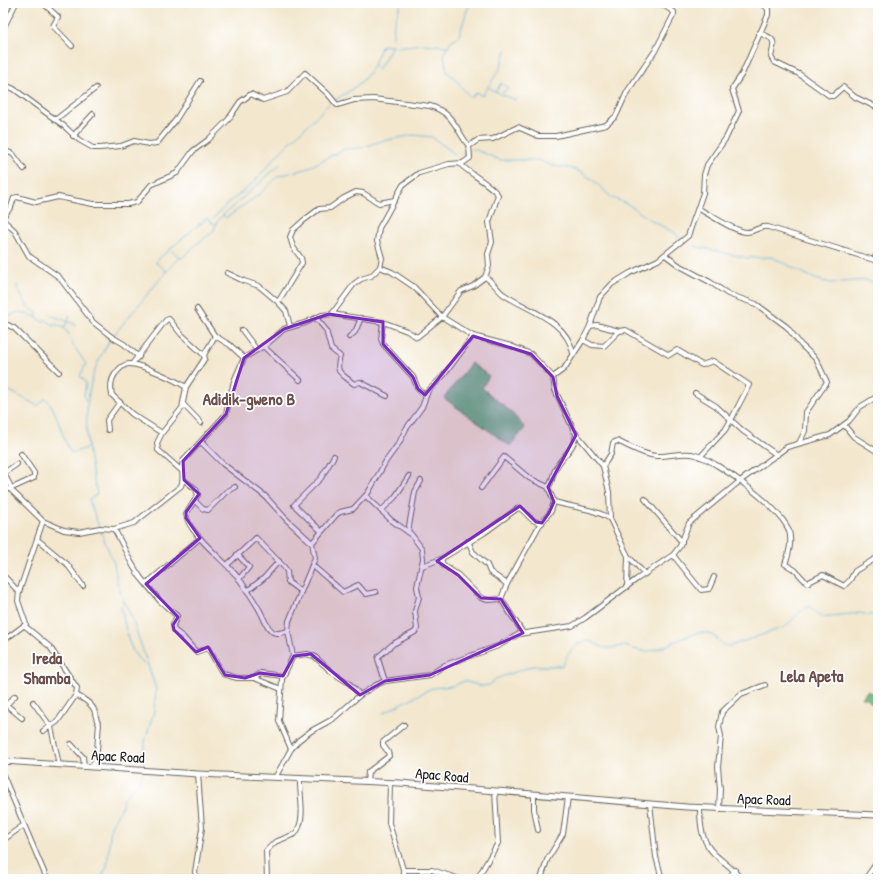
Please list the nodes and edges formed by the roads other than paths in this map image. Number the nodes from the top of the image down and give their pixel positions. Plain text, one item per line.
1 (16, 3) edge
2 (43, 3) edge
3 (660, 3) edge
4 (762, 3) edge
5 (3, 29) edge
6 (759, 32) junction
7 (72, 46) dead end
8 (200, 81) dead end
9 (3, 84) edge
10 (96, 88) dead end
11 (878, 108) edge
12 (93, 114) dead end
13 (55, 120) junction
14 (73, 136) junction
15 (469, 146) junction
16 (3, 150) edge
17 (460, 164) junction
18 (24, 169) dead end
19 (395, 200) junction
20 (699, 209) junction
21 (3, 217) edge
22 (3, 220) edge
23 (878, 251) edge
24 (665, 255) junction
25 (380, 268) junction
26 (227, 273) dead end
27 (484, 278) junction
28 (278, 302) junction
29 (196, 309) dead end
30 (332, 314) junction
31 (442, 317) junction
32 (316, 318) junction
33 (362, 318) junction
34 (383, 322) junction
35 (3, 326) edge
36 (290, 326) junction
37 (590, 326) junction
38 (242, 330) dead end
39 (619, 331) junction
40 (215, 336) junction
41 (473, 336) junction
42 (349, 337) dead end
43 (583, 340) junction
44 (263, 346) junction
45 (257, 350) junction
46 (573, 353) junction
47 (204, 355) junction
48 (138, 357) junction
49 (244, 358) junction
50 (132, 364) junction
51 (59, 372) dead end
52 (553, 377) junction
53 (300, 380) dead end
54 (186, 387) junction
55 (695, 393) dead end
56 (386, 396) dead end
57 (426, 396) junction
58 (878, 396) edge
59 (120, 402) junction
60 (183, 404) junction
61 (731, 420) junction
62 (201, 423) dead end
63 (844, 425) junction
64 (108, 430) dead end
65 (162, 433) junction
66 (576, 435) junction
67 (201, 442) junction
68 (800, 443) junction
69 (878, 452) edge
70 (21, 454) dead end
71 (777, 455) junction
72 (334, 456) dead end
73 (700, 456) junction
74 (17, 464) dead end
75 (603, 466) junction
76 (182, 471) junction
77 (3, 473) edge
78 (409, 476) dead end
79 (184, 480) junction
80 (421, 481) dead end
81 (740, 481) junction
82 (235, 487) dead end
83 (548, 487) junction
84 (10, 488) junction
85 (481, 488) dead end
86 (3, 489) edge
87 (366, 496) junction
88 (645, 499) dead end
89 (195, 502) junction
90 (554, 502) junction
91 (382, 511) junction
92 (610, 519) junction
93 (43, 522) junction
94 (542, 523) junction
95 (114, 529) junction
96 (320, 531) junction
97 (408, 532) junction
98 (200, 538) junction
99 (38, 540) junction
100 (468, 541) junction
101 (682, 542) junction
102 (312, 543) junction
103 (237, 554) junction
104 (673, 555) junction
105 (628, 556) junction
106 (878, 557) edge
107 (441, 559) junction
108 (279, 561) junction
109 (227, 565) junction
110 (312, 565) junction
111 (422, 566) junction
112 (645, 574) junction
113 (3, 575) edge
114 (714, 577) dead end
115 (239, 579) junction
116 (146, 584) junction
117 (507, 584) junction
118 (83, 586) dead end
119 (627, 587) junction
120 (247, 591) junction
121 (300, 591) junction
122 (19, 592) junction
123 (376, 592) dead end
124 (501, 599) junction
125 (25, 626) junction
126 (288, 631) junction
127 (523, 633) junction
128 (3, 641) edge
129 (293, 656) junction
130 (283, 676) junction
131 (254, 678) junction
132 (385, 681) junction
133 (765, 685) dead end
134 (281, 689) junction
135 (76, 695) junction
136 (360, 695) junction
137 (15, 696) dead end
138 (33, 702) dead end
139 (4, 705) edge
140 (22, 718) dead end
141 (51, 726) junction
142 (404, 726) dead end
143 (43, 731) dead end
144 (71, 744) dead end
145 (291, 749) junction
146 (3, 761) edge
147 (59, 765) junction
148 (84, 766) junction
149 (92, 767) junction
150 (198, 774) junction
151 (3, 775) edge
152 (276, 776) junction
153 (300, 778) junction
154 (367, 782) junction
155 (390, 783) junction
156 (495, 791) junction
157 (534, 794) junction
158 (568, 797) junction
159 (650, 804) junction
160 (700, 808) junction
161 (719, 809) junction
162 (878, 815) edge
163 (24, 825) junction
164 (538, 830) dead end
165 (3, 840) edge
166 (878, 861) edge
167 (403, 870) junction
168 (735, 870) junction
169 (47, 879) edge
170 (197, 879) edge
171 (267, 879) edge
172 (406, 879) edge
173 (460, 879) edge
174 (477, 879) edge
175 (540, 879) edge
176 (662, 879) edge
177 (728, 879) edge
178 (741, 879) edge
179 (865, 879) edge

1 - 5 street
2 - 7 street
3 - 15 street
4 - 6 street
6 - 11 street
6 - 20 street
8 - 14 street
9 - 13 street
10 - 13 street
12 - 14 street
13 - 14 street
15 - 17 street
15 - 21 street
16 - 18 street
17 - 19 street
17 - 27 street
19 - 25 street
19 - 28 street
20 - 23 street
20 - 24 street
22 - 48 street
24 - 37 street
24 - 68 street
25 - 30 street
25 - 31 street
26 - 28 street
27 - 31 street
27 - 46 street
28 - 36 street
29 - 40 street
30 - 32 street
30 - 33 street
31 - 34 street
31 - 41 street
32 - 36 street
32 - 56 street
33 - 34 street
33 - 42 street
34 - 57 street
35 - 51 street
36 - 44 street
37 - 39 street
37 - 43 street
38 - 45 street
39 - 43 street
39 - 61 street
40 - 47 street
40 - 49 street
41 - 52 street
41 - 57 street
43 - 46 street
44 - 45 street
44 - 53 street
45 - 49 street
46 - 52 street
47 - 48 street
47 - 54 street
48 - 50 street
49 - 67 street
50 - 54 street
50 - 59 street
52 - 66 street
54 - 60 street
55 - 61 street
57 - 87 street
58 - 63 street
59 - 64 street
59 - 65 street
60 - 62 street
60 - 65 street
61 - 71 street
61 - 73 street
63 - 68 street
63 - 69 street
65 - 76 street
66 - 75 street
66 - 83 street
67 - 76 street
67 - 102 street
68 - 71 street
70 - 84 street
71 - 81 street
72 - 96 street
73 - 75 street
73 - 81 street
74 - 77 street
75 - 92 street
76 - 79 street
77 - 84 street
78 - 91 street
79 - 89 street
79 - 95 street
80 - 97 street
81 - 101 street
81 - 106 street
82 - 89 street
83 - 85 street
83 - 90 street
84 - 86 street
84 - 93 street
87 - 91 street
87 - 96 street
88 - 101 street
89 - 98 street
90 - 92 street
90 - 94 street
91 - 97 street
92 - 105 street
93 - 95 street
93 - 99 street
94 - 100 street
94 - 117 street
95 - 116 street
96 - 102 street
97 - 111 street
98 - 109 street
98 - 116 street
99 - 118 street
99 - 122 street
100 - 107 street
100 - 117 street
101 - 104 street
102 - 110 street
103 - 108 street
103 - 109 street
103 - 115 street
104 - 112 street
104 - 114 street
105 - 112 street
105 - 119 street
107 - 111 street
107 - 124 street
108 - 120 street
108 - 121 street
109 - 115 street
110 - 121 street
110 - 123 street
111 - 132 street
112 - 119 street
113 - 122 street
115 - 120 street
116 - 131 street
117 - 124 street
119 - 127 street
120 - 126 street
121 - 126 street
122 - 125 street
124 - 127 street
125 - 128 street
125 - 135 street
126 - 129 street
127 - 132 street
129 - 130 street
129 - 136 street
130 - 131 street
130 - 134 street
131 - 134 street
132 - 136 street
133 - 161 street
134 - 145 street
135 - 141 street
135 - 149 street
136 - 145 street
137 - 139 street
138 - 141 street
139 - 140 street
141 - 143 street
141 - 147 street
142 - 154 street
144 - 148 street
145 - 152 street
146 - 147 main road, Apac Road
147 - 148 main road, Apac Road
148 - 149 main road, Apac Road
149 - 150 main road, Apac Road
150 - 152 main road, Apac Road
150 - 170 street
151 - 163 street
152 - 153 main road, Apac Road
153 - 154 main road, Apac Road
153 - 171 street
154 - 155 main road, Apac Road
155 - 156 main road, Apac Road
155 - 167 street
156 - 157 main road, Apac Road
156 - 174 street
157 - 158 main road, Apac Road
157 - 164 street
158 - 159 main road, Apac Road
158 - 175 street
159 - 160 main road, Apac Road
159 - 176 street
160 - 161 main road, Apac Road
160 - 168 street
161 - 162 main road, Apac Road
163 - 165 street
163 - 169 street
166 - 179 street
167 - 172 street
167 - 173 street
168 - 177 street
168 - 178 street

